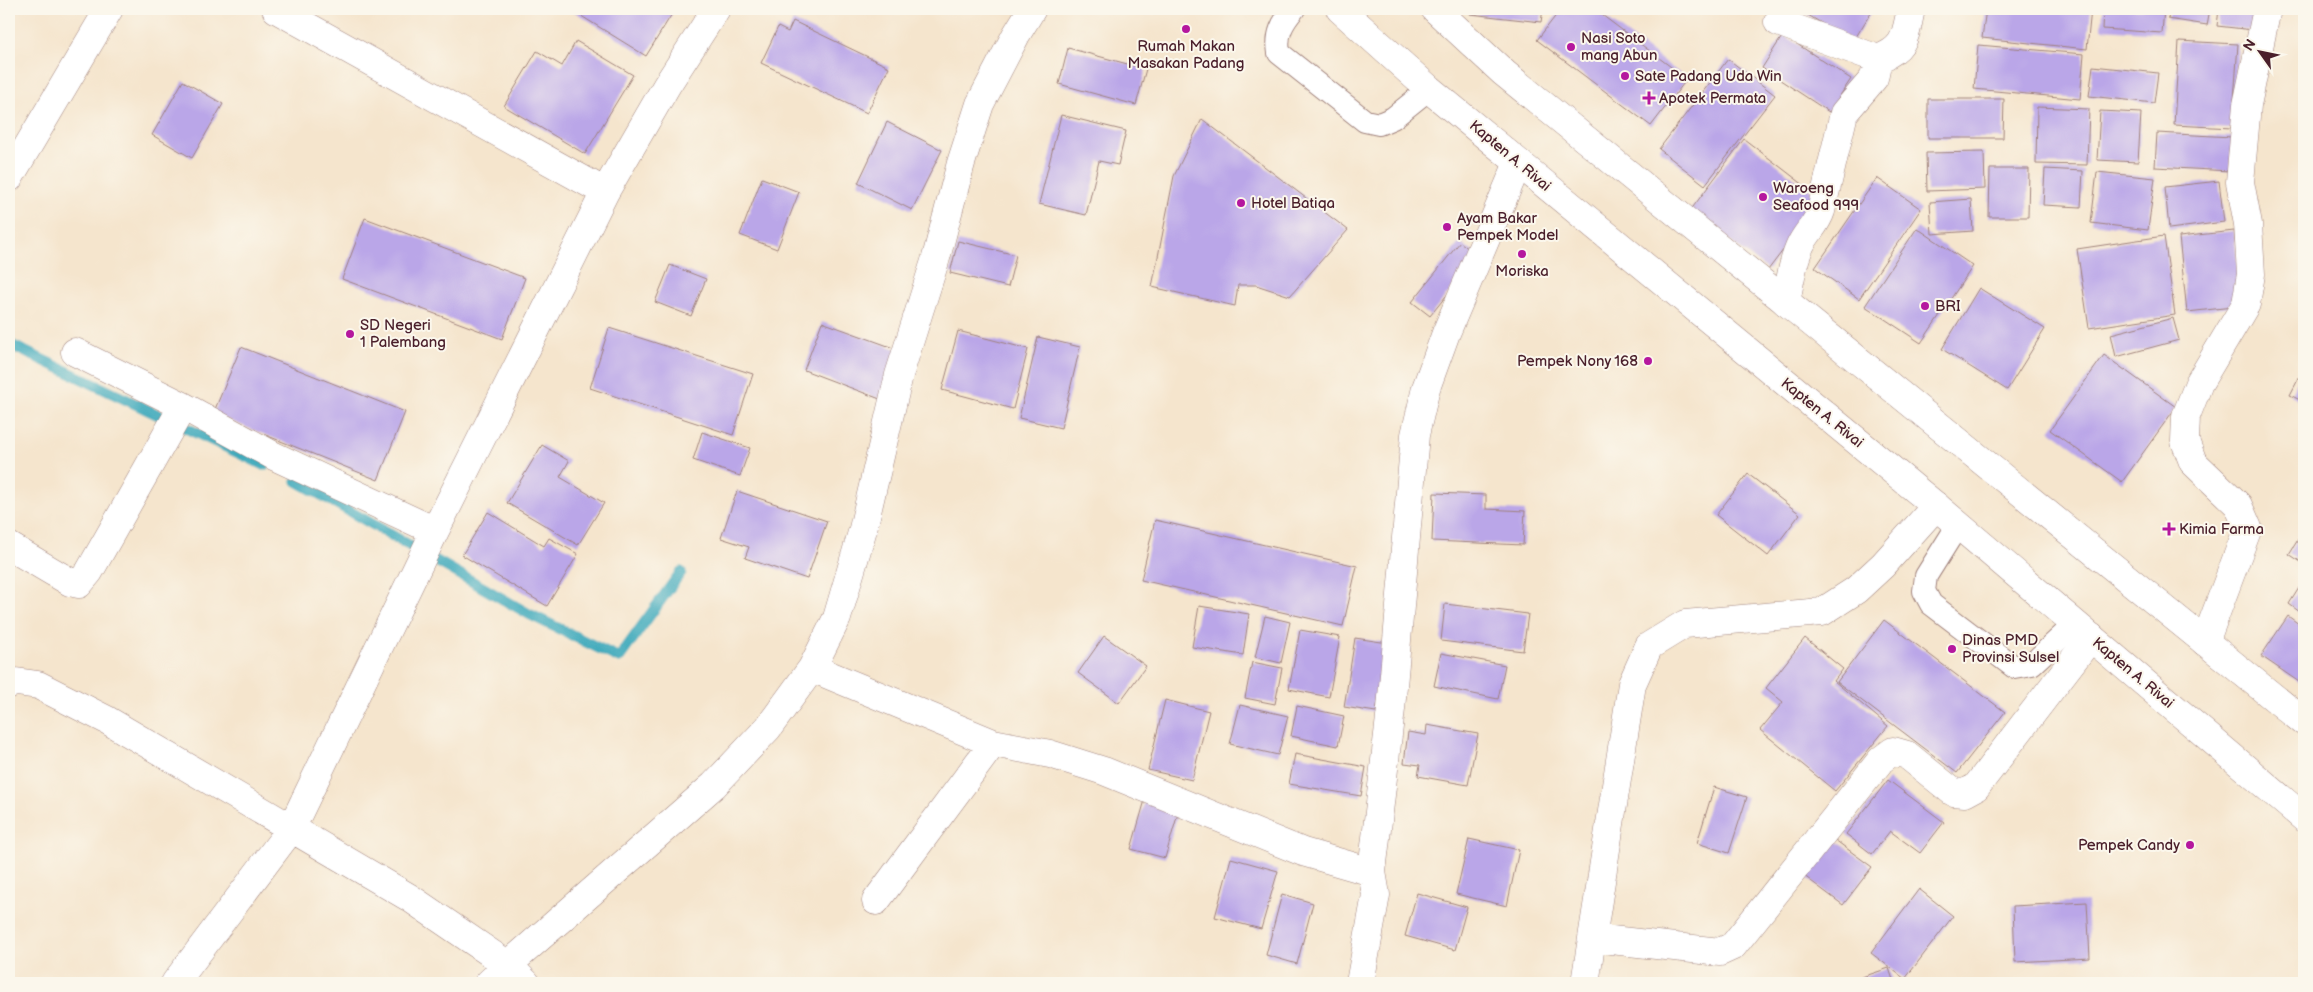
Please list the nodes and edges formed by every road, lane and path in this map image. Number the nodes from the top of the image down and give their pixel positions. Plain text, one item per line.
1 (109, 9) edge
2 (276, 9) edge
3 (716, 9) edge
4 (1032, 9) edge
5 (1294, 9) edge
6 (1340, 9) edge
7 (1435, 9) edge
8 (1911, 9) edge
9 (2267, 9) edge
10 (1778, 22) dead end
11 (1878, 59) junction
12 (1429, 89) junction
13 (1518, 163) junction
14 (9, 178) edge
15 (605, 192) junction
16 (1786, 302) junction
17 (75, 352) dead end
18 (180, 411) junction
19 (1936, 506) junction
20 (1958, 525) junction
21 (433, 536) junction
22 (9, 546) edge
23 (2083, 630) junction
24 (2204, 642) junction
25 (812, 668) junction
26 (9, 684) edge
27 (2304, 722) edge
28 (993, 743) junction
29 (2304, 818) edge
30 (291, 830) junction
31 (1372, 872) junction
32 (876, 901) dead end
33 (1592, 938) junction
34 (507, 977) edge
35 (175, 983) edge
36 (1360, 983) edge
37 (1586, 983) edge

1 - 14 street
2 - 15 street
3 - 15 street
4 - 25 street
5 - 12 lane
6 - 12 street, Kapten A. Rivai
7 - 16 street
8 - 11 street
9 - 24 street
10 - 11 street
11 - 16 street
12 - 13 street, Kapten A. Rivai
13 - 19 street, Kapten A. Rivai
13 - 31 street
15 - 21 street
16 - 24 street
17 - 18 street
18 - 21 street
18 - 22 street
19 - 20 street, Kapten A. Rivai
19 - 33 street
20 - 23 street, Kapten A. Rivai
20 - 23 lane
21 - 30 street
23 - 29 street, Kapten A. Rivai
23 - 33 street
24 - 27 street
25 - 28 street
25 - 34 street
26 - 30 street
28 - 31 street
28 - 32 street
30 - 34 street
30 - 35 street
31 - 36 street
33 - 37 street

